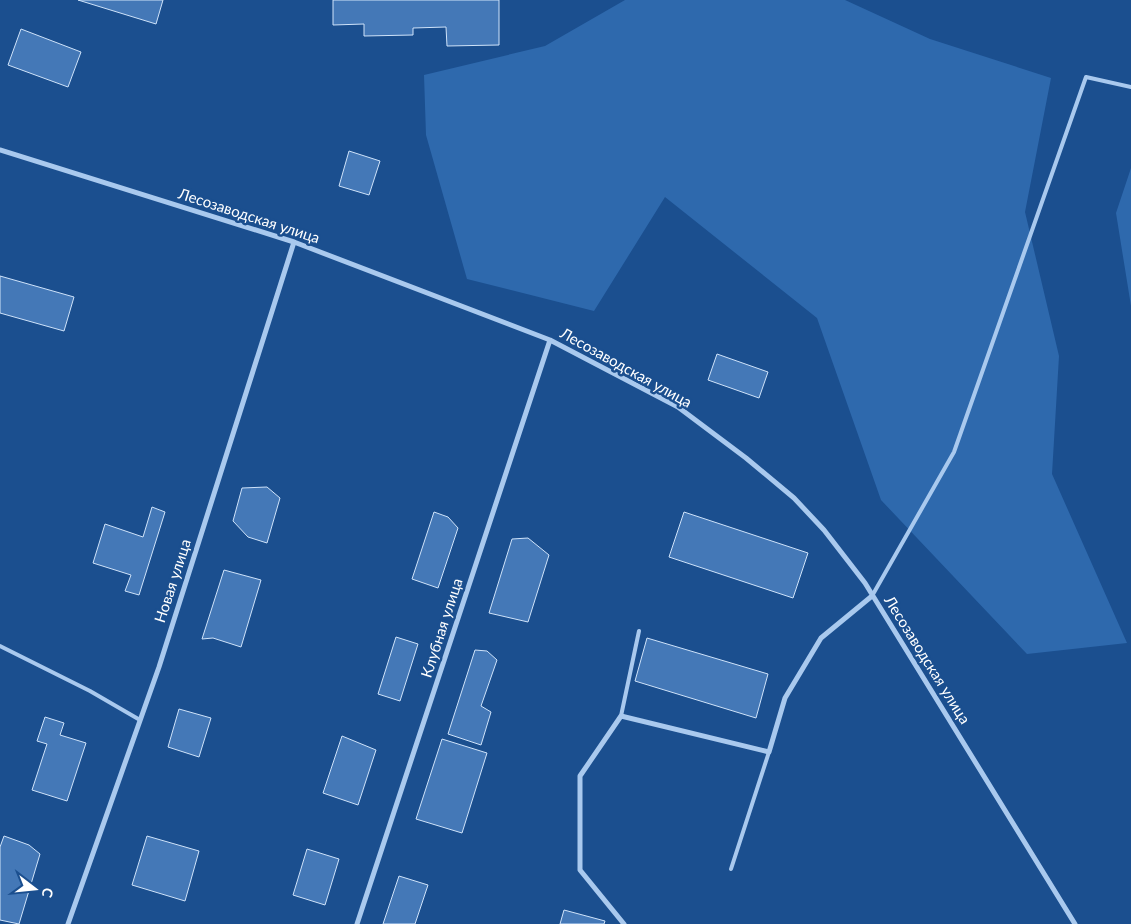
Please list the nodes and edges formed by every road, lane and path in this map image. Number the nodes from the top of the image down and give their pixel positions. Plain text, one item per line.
1 (1131, 87) edge
2 (0, 150) edge
3 (294, 242) junction
4 (550, 340) junction
5 (872, 596) junction
6 (639, 631) dead end
7 (0, 646) edge
8 (621, 716) junction
9 (140, 720) junction
10 (769, 752) junction
11 (731, 869) dead end
12 (68, 924) edge
13 (356, 924) edge
14 (624, 924) edge
15 (1075, 924) edge

1 - 5 lane
2 - 3 street, Лесозаводская улица
3 - 4 street, Лесозаводская улица
3 - 9 street, Новая улица
4 - 5 street, Лесозаводская улица
4 - 13 street, Клубная улица
5 - 10 street
5 - 15 street, Лесозаводская улица
6 - 8 lane
7 - 9 lane
8 - 10 street
8 - 14 street
9 - 12 street, Новая улица
10 - 11 lane

